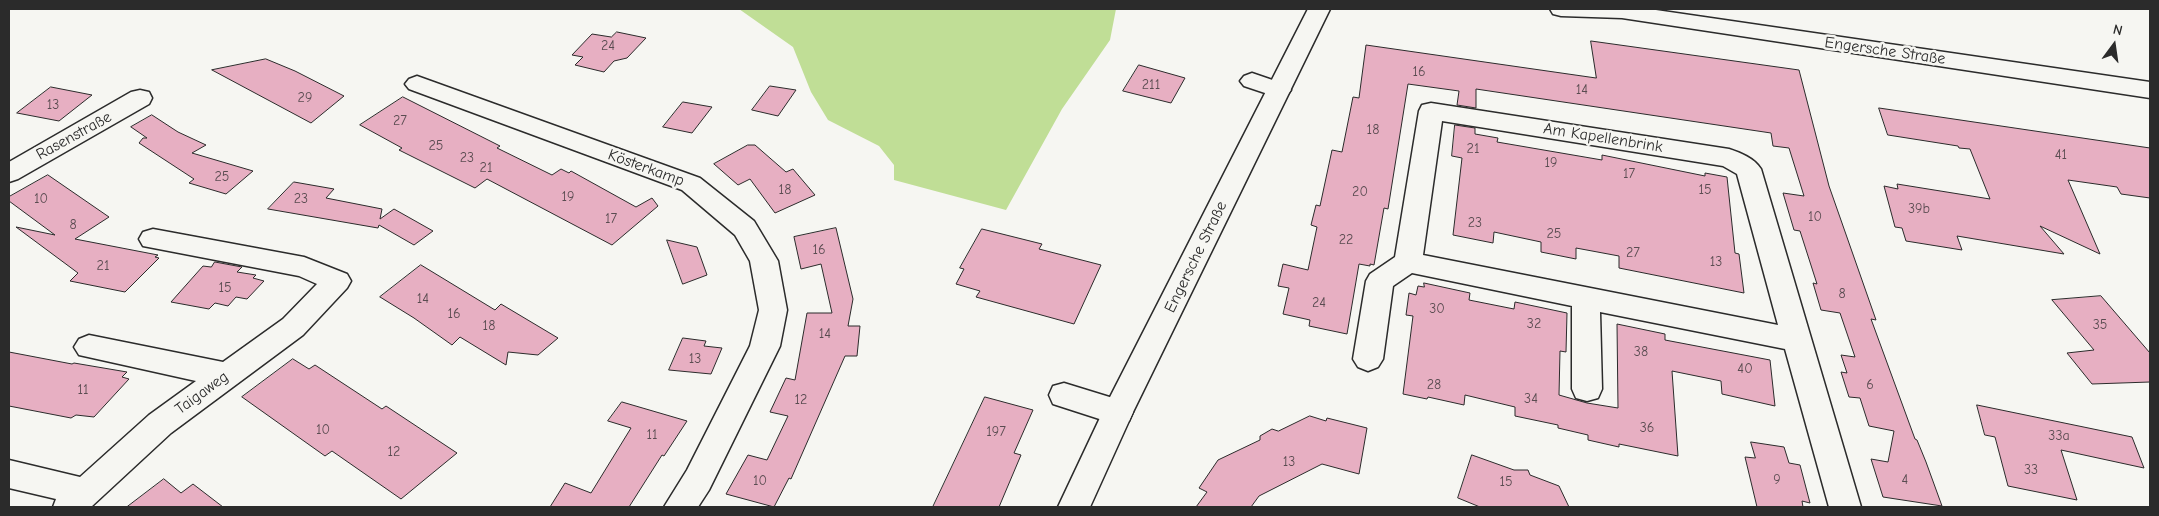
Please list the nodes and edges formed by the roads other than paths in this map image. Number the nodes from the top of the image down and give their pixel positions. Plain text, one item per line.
1 (1320, 9) edge
2 (1561, 9) edge
3 (1613, 10) edge
4 (418, 84) dead end
5 (2150, 90) edge
6 (140, 98) dead end
7 (9, 173) edge
8 (153, 239) dead end
9 (1408, 262) junction
10 (1586, 298) junction
11 (1796, 340) junction
12 (88, 346) dead end
13 (1368, 359) dead end
14 (227, 375) junction
15 (1587, 389) dead end
16 (1064, 395) dead end
17 (1118, 412) junction
18 (9, 474) edge
19 (77, 500) edge
20 (680, 507) edge
21 (1074, 507) edge
22 (1846, 507) edge

1 - 17 street, Engersche Straße
2 - 3 street, Engersche Straße
3 - 5 street, Engersche Straße
4 - 20 street, Kösterkamp
6 - 7 street, Rasenstraße
8 - 14 street, Taigaweg
9 - 10 street
9 - 11 street, Am Kapellenbrink
9 - 13 street
10 - 11 street
10 - 15 street
11 - 22 street, Am Kapellenbrink
12 - 14 street
14 - 19 street, Taigaweg
16 - 17 street
17 - 21 street, Engersche Straße
18 - 19 street

